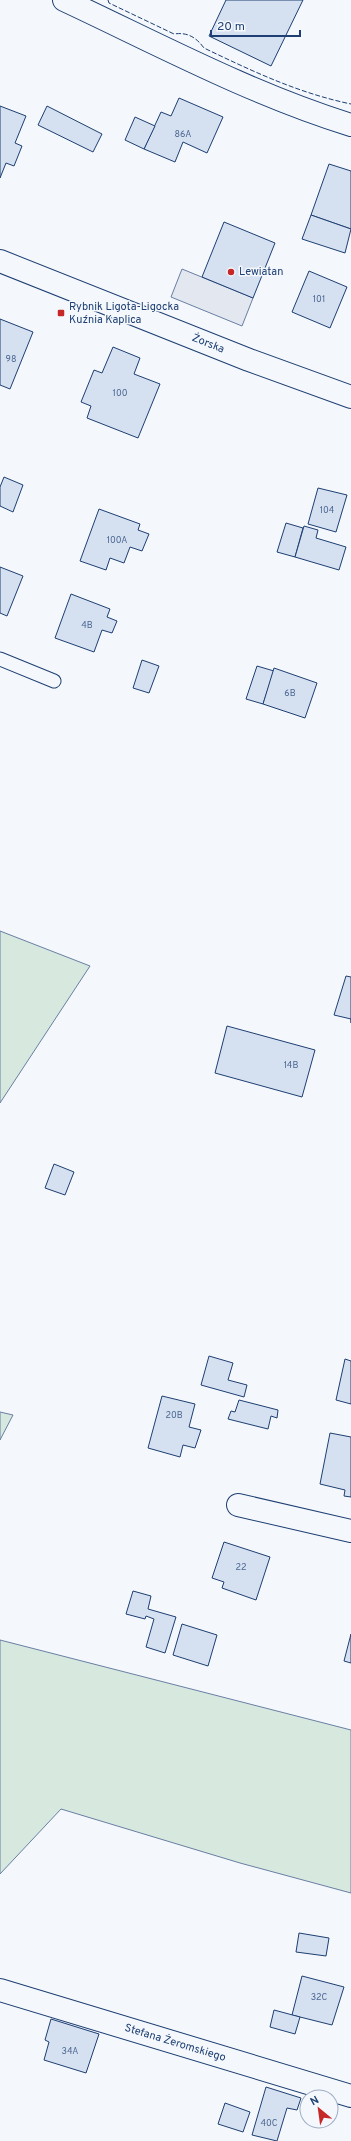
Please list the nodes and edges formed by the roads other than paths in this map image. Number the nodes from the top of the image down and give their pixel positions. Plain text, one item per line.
1 (64, 0) edge
2 (351, 124) edge
3 (0, 261) edge
4 (351, 397) edge
5 (0, 659) edge
6 (54, 681) dead end
7 (238, 1505) dead end
8 (351, 1531) edge
9 (0, 1990) edge
10 (351, 2096) edge

1 - 2 street
3 - 4 street, Żorska
5 - 6 lane
7 - 8 street
9 - 10 street, Stefana Żeromskiego

